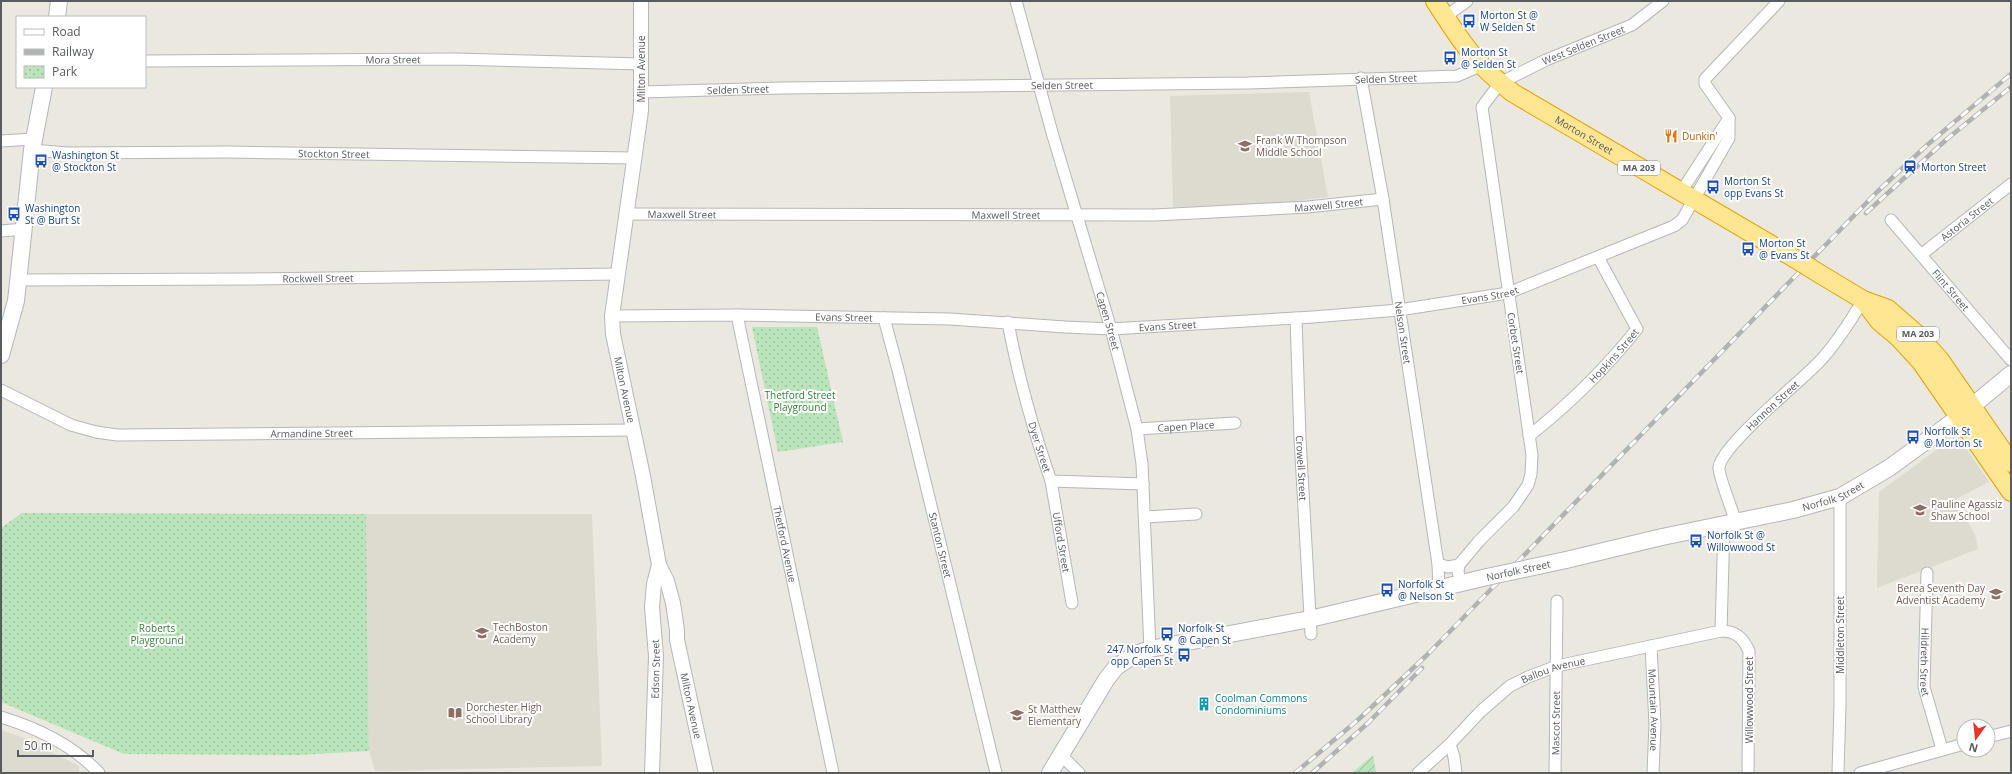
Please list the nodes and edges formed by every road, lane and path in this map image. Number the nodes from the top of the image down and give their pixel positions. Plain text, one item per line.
1 (59, 1) edge
2 (641, 1) edge
3 (1016, 1) edge
4 (1435, 1) edge
5 (1466, 1) edge
6 (1663, 1) edge
7 (1779, 1) edge
8 (57, 16) edge
9 (1446, 17) junction
10 (146, 61) edge
11 (642, 64) junction
12 (1480, 66) junction
13 (1361, 78) junction
14 (1500, 83) junction
15 (1040, 85) junction
16 (44, 88) edge
17 (642, 92) junction
18 (1, 141) edge
19 (33, 145) junction
20 (635, 158) junction
21 (2011, 184) edge
22 (1688, 196) junction
23 (1383, 199) junction
24 (627, 214) junction
25 (1077, 215) junction
26 (1891, 220) dead end
27 (24, 229) junction
28 (1, 230) edge
29 (1922, 254) junction
30 (1598, 257) junction
31 (618, 274) junction
32 (18, 280) junction
33 (1508, 293) junction
34 (1863, 300) junction
35 (1399, 310) junction
36 (737, 315) junction
37 (612, 316) junction
38 (884, 318) junction
39 (1296, 318) junction
40 (1008, 322) junction
41 (1111, 329) junction
42 (1, 355) edge
43 (2011, 360) edge
44 (2011, 374) edge
45 (1, 390) edge
46 (1965, 411) junction
47 (1235, 423) dead end
48 (1137, 429) junction
49 (632, 430) junction
50 (1529, 436) junction
51 (2011, 463) edge
52 (1051, 481) junction
53 (1144, 484) junction
54 (2011, 492) edge
55 (1840, 497) junction
56 (1196, 514) dead end
57 (1145, 517) junction
58 (1730, 523) junction
59 (1438, 564) junction
60 (659, 565) junction
61 (1459, 565) junction
62 (1927, 573) dead end
63 (1461, 584) junction
64 (1439, 589) junction
65 (1557, 601) dead end
66 (673, 603) junction
67 (1072, 603) dead end
68 (652, 607) junction
69 (1310, 626) junction
70 (678, 630) junction
71 (1721, 631) junction
72 (653, 632) junction
73 (1651, 646) junction
74 (1150, 649) junction
75 (1557, 666) junction
76 (1, 717) edge
77 (2011, 731) edge
78 (1996, 735) edge
79 (1450, 744) junction
80 (1956, 746) edge
81 (1942, 750) junction
82 (1062, 756) junction
83 (99, 773) edge
84 (652, 773) edge
85 (706, 773) edge
86 (833, 773) edge
87 (996, 773) edge
88 (1050, 773) edge
89 (1079, 773) edge
90 (1418, 773) edge
91 (1456, 773) edge
92 (1555, 773) edge
93 (1653, 773) edge
94 (1748, 773) edge
95 (1838, 773) edge
96 (1860, 773) edge

1 - 8 main road
2 - 11 street, Milton Avenue
3 - 15 street, Capen Street
4 - 9 highway, Morton Street / MA 203
5 - 9 street
6 - 14 street, West Selden Street
7 - 22 street, Evans Street
9 - 12 highway, Morton Street / MA 203
10 - 11 street, Mora Street
11 - 17 street, Milton Avenue
12 - 13 street, Selden Street
12 - 14 highway, Morton Street / MA 203
13 - 15 street, Selden Street
13 - 23 street, Nelson Street
14 - 22 highway, Morton Street / MA 203
14 - 33 street, Corbet Street
15 - 17 street, Selden Street
15 - 25 street, Capen Street
16 - 19 main road
17 - 20 street, Milton Avenue
18 - 19 street, Stockton Street
19 - 20 street, Stockton Street
19 - 27 main road
20 - 24 street, Milton Avenue
21 - 29 street, Astoria Street
22 - 30 street, Evans Street
22 - 34 highway, Morton Street / MA 203, bridge
23 - 25 street, Maxwell Street
23 - 35 street, Nelson Street
24 - 25 street, Maxwell Street
24 - 31 street, Milton Avenue
25 - 41 street, Capen Street
26 - 29 street, Flint Street
27 - 28 street
27 - 32 main road
29 - 43 street, Flint Street
30 - 33 street, Evans Street
30 - 50 street, Hopkins Street
31 - 32 street, Rockwell Street
31 - 37 street, Milton Avenue
32 - 42 main road
33 - 35 street, Evans Street
33 - 50 street, Corbet Street
34 - 46 highway, Morton Street / MA 203
34 - 58 street, Hannon Street
35 - 39 street, Evans Street
35 - 59 street, Nelson Street
36 - 37 street, Evans Street
36 - 38 street, Evans Street
36 - 86 street, Thetford Avenue
37 - 49 street, Milton Avenue
38 - 40 street, Evans Street
38 - 87 street, Stanton Street
39 - 41 street, Evans Street
39 - 69 street, Crowell Street
40 - 41 street, Evans Street
40 - 52 street, Dyer Street
41 - 48 street, Capen Street
44 - 46 main road, Norfolk Street
45 - 49 street, Armandine Street
46 - 51 highway, Morton Street / MA 203
46 - 54 highway, Morton Street / MA 203
46 - 55 main road, Norfolk Street
47 - 48 street, Capen Place
48 - 53 street, Capen Street
49 - 60 street, Milton Avenue
50 - 61 street, Corbet Street
52 - 53 street, Dyer Street
52 - 67 street, Ufford Street
53 - 57 street, Capen Street
55 - 58 main road, Norfolk Street
55 - 95 street, Middleton Street
56 - 57 street
57 - 74 street, Capen Street
58 - 63 main road, Norfolk Street, bridge
58 - 71 street
59 - 61 street
59 - 64 street, Nelson Street
60 - 66 street, Milton Avenue
60 - 68 street, Edson Street
61 - 63 street
62 - 81 street, Hildreth Street
63 - 64 main road, Norfolk Street
64 - 69 main road, Norfolk Street
65 - 75 street, Mascot Street
66 - 68 street
66 - 70 street, Milton Avenue
68 - 72 street, Edson Street
69 - 74 main road, Norfolk Street
70 - 72 street
70 - 85 street, Milton Avenue
71 - 73 street, Ballou Avenue
71 - 94 street, Willowwood Street
72 - 84 street, Edson Street
73 - 75 street, Ballou Avenue
73 - 93 street, Mountain Avenue
74 - 82 main road, Norfolk Street
75 - 79 street, Ballou Avenue
75 - 92 street, Mascot Street
76 - 83 street
77 - 78 street
79 - 90 street, Ballou Avenue
79 - 91 street
80 - 81 street
81 - 96 street
82 - 88 main road, Norfolk Street
82 - 89 street

